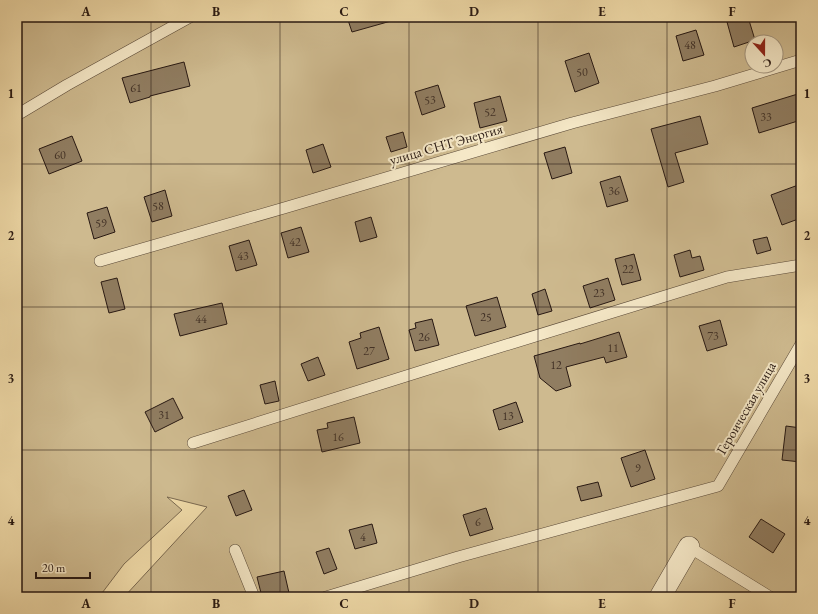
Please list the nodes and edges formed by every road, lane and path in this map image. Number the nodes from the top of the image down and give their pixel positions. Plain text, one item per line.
1 (190, 17) edge
2 (801, 60) edge
3 (17, 115) edge
4 (100, 261) dead end
5 (801, 265) edge
6 (801, 344) edge
7 (192, 443) dead end
8 (689, 547) joint
9 (235, 550) dead end
10 (254, 597) edge
11 (326, 597) edge
12 (660, 597) edge
13 (770, 597) edge

1 - 3 lane
2 - 4 lane, улица СНТ Энергия
5 - 7 lane
6 - 11 lane, Героическая улица
8 - 12 street
8 - 13 lane
9 - 10 lane

